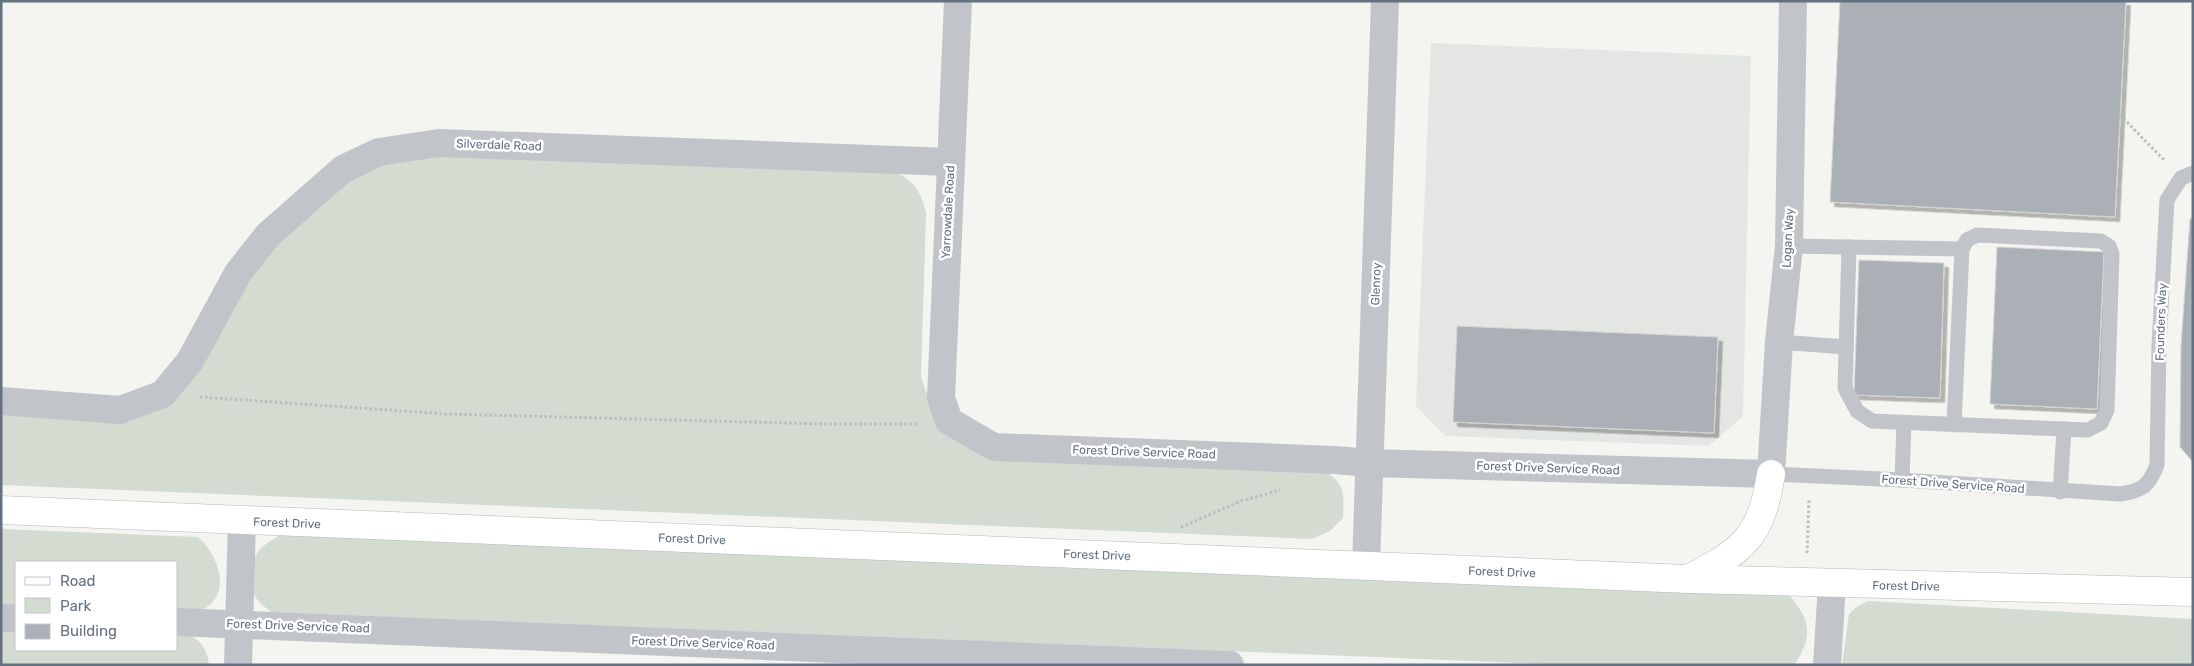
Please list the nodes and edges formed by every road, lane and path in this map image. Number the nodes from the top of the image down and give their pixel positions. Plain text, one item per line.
1 (958, 1) edge
2 (1385, 1) edge
3 (1793, 1) edge
4 (2120, 115) dead end
5 (950, 162) junction
6 (2187, 175) edge
7 (1789, 246) junction
8 (1850, 247) junction
9 (1962, 249) junction
10 (1779, 342) junction
11 (1846, 347) junction
12 (190, 396) dead end
13 (1, 401) edge
14 (938, 422) junction
15 (1904, 423) junction
16 (1954, 425) junction
17 (2064, 429) junction
18 (1369, 463) junction
19 (1771, 474) junction
20 (1810, 476) junction
21 (1902, 480) junction
22 (2151, 482) joint
23 (1286, 488) dead end
24 (2060, 492) junction
25 (1, 510) edge
26 (242, 521) junction
27 (1172, 528) dead end
28 (1366, 566) junction
29 (1688, 579) junction
30 (1821, 584) junction
31 (2193, 592) edge
32 (1, 618) edge
33 (15, 618) edge
34 (178, 622) edge
35 (241, 624) junction
36 (238, 665) edge
37 (1230, 665) edge
38 (1827, 665) edge

1 - 5 street, Yarrowdale Road
2 - 18 street, Glenroy
3 - 7 street, Logan Way
4 - 6 path
5 - 13 street, Silverdale Road
5 - 14 street, Yarrowdale Road
6 - 22 lane, Founders Way
7 - 8 lane
7 - 10 street, Logan Way
8 - 9 lane
8 - 11 lane
9 - 16 lane
9 - 17 lane
10 - 11 lane
10 - 19 street, Logan Way
11 - 15 lane
12 - 14 path
14 - 18 street, Forest Drive Service Road
15 - 16 lane
15 - 21 lane
16 - 17 lane
17 - 24 lane
18 - 19 street, Forest Drive Service Road
18 - 28 street, Glenroy
19 - 20 lane, Forest Drive Service Road
19 - 29 main road
20 - 21 lane, Forest Drive Service Road
20 - 30 path
21 - 24 lane, Forest Drive Service Road
22 - 24 lane, Forest Drive Service Road
23 - 27 path
25 - 26 main road, Forest Drive
26 - 28 main road, Forest Drive
26 - 35 street
28 - 29 main road, Forest Drive
29 - 30 main road, Forest Drive
30 - 31 main road, Forest Drive
30 - 38 street
32 - 33 street
34 - 35 street, Forest Drive Service Road
35 - 36 street
35 - 37 street, Forest Drive Service Road

